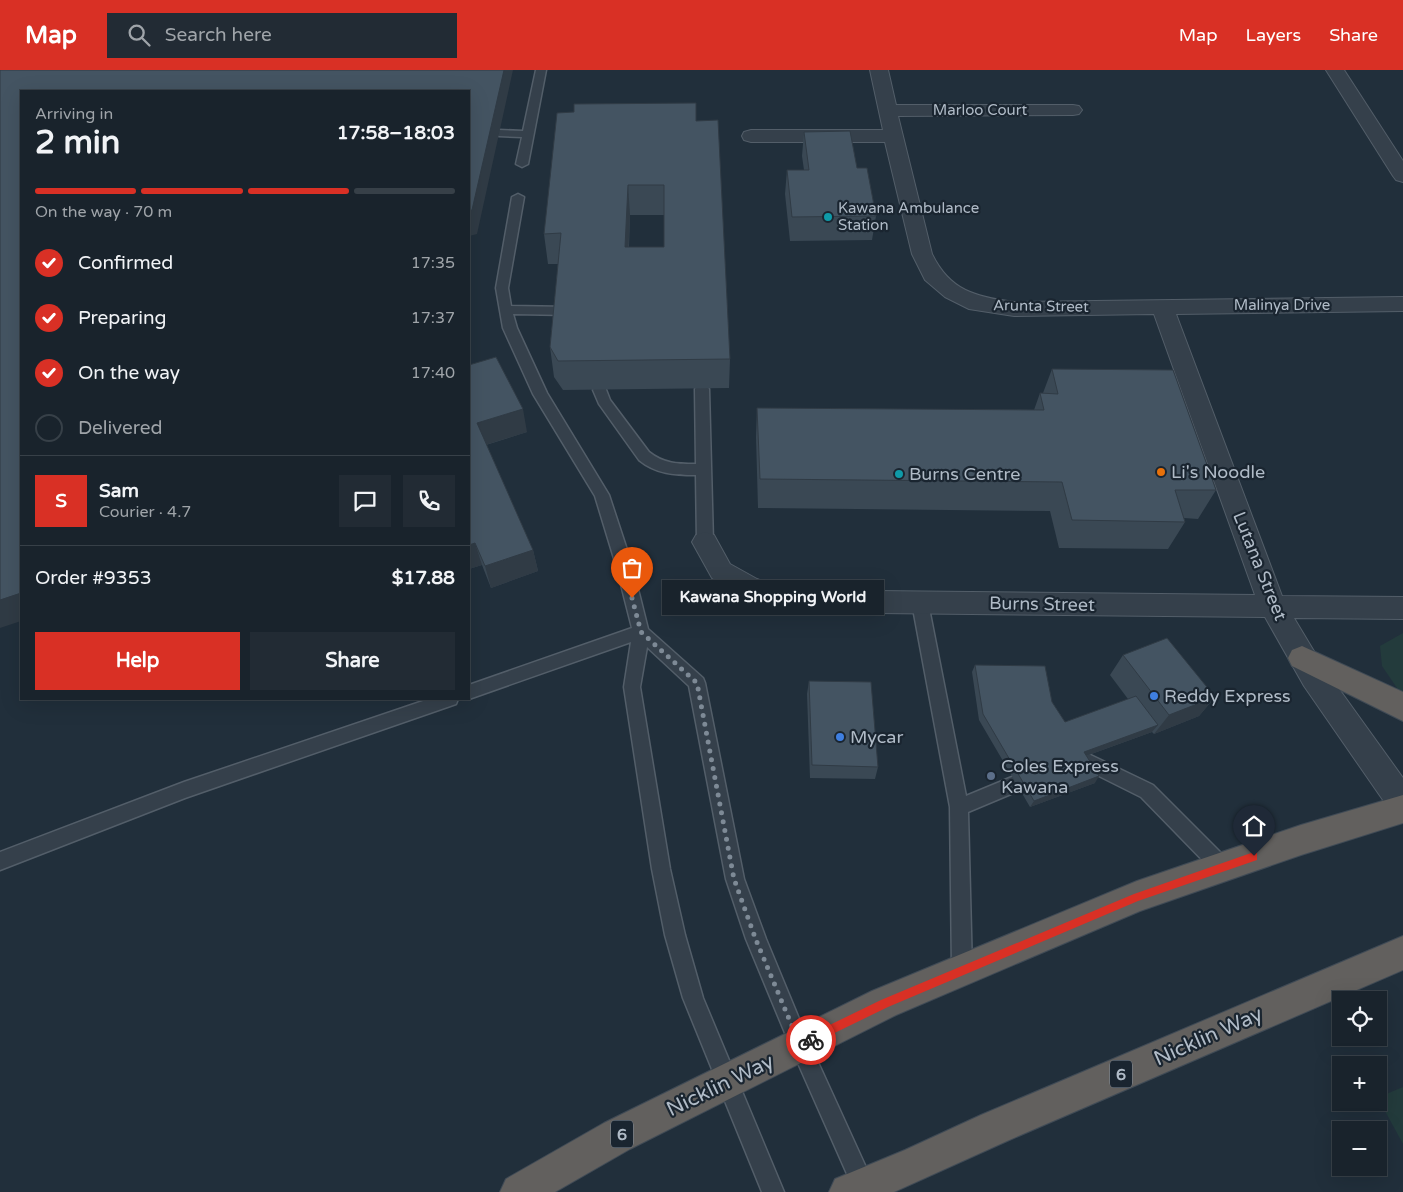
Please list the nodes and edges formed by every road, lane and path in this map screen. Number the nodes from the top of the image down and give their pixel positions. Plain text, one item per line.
1 (541, 70) edge
2 (879, 70) edge
3 (1335, 70) edge
4 (1073, 110) dead end
5 (887, 111) junction
6 (499, 134) dead end
7 (528, 134) junction
8 (751, 136) dead end
9 (893, 136) junction
10 (522, 164) dead end
11 (1403, 176) edge
12 (518, 197) dead end
13 (1403, 304) edge
14 (1162, 306) junction
15 (505, 310) junction
16 (570, 311) edge
17 (702, 389) edge
18 (600, 390) edge
19 (703, 470) junction
20 (704, 542) joint
21 (920, 603) junction
22 (1273, 607) junction
23 (1403, 608) edge
24 (641, 632) junction
25 (1302, 658) junction
26 (470, 692) edge
27 (447, 700) edge
28 (1403, 708) edge
29 (1403, 803) edge
30 (959, 807) junction
31 (1403, 809) edge
32 (0, 861) edge
33 (1222, 867) junction
34 (1403, 953) edge
35 (962, 971) junction
36 (800, 1045) junction
37 (727, 1080) junction
38 (855, 1189) edge
39 (519, 1192) edge
40 (773, 1192) edge

1 - 7 lane
2 - 5 street, Arunta Street
3 - 11 street
4 - 5 street, Marloo Court
5 - 9 street, Arunta Street
6 - 7 lane
7 - 10 lane
8 - 9 street
9 - 14 street, Arunta Street
12 - 15 lane
13 - 14 street, Malinya Drive
14 - 22 street, Lutana Street
15 - 16 lane
15 - 24 lane
17 - 19 lane
18 - 19 lane
19 - 20 lane
20 - 21 street, Burns Street
21 - 22 street, Burns Street
21 - 30 lane
22 - 23 street, Burns Street
22 - 25 street, Lutana Street
24 - 26 lane
24 - 36 lane
24 - 37 lane
25 - 28 highway
25 - 29 street, Lutana Street
27 - 32 lane
30 - 33 lane
30 - 35 lane
31 - 33 highway, Nicklin Way / 6
33 - 35 highway, Nicklin Way / 6
34 - 38 highway, Nicklin Way / 6
35 - 36 highway, Nicklin Way / 6
36 - 37 highway, Nicklin Way / 6
36 - 38 lane
37 - 39 highway, Nicklin Way / 6
37 - 40 lane

